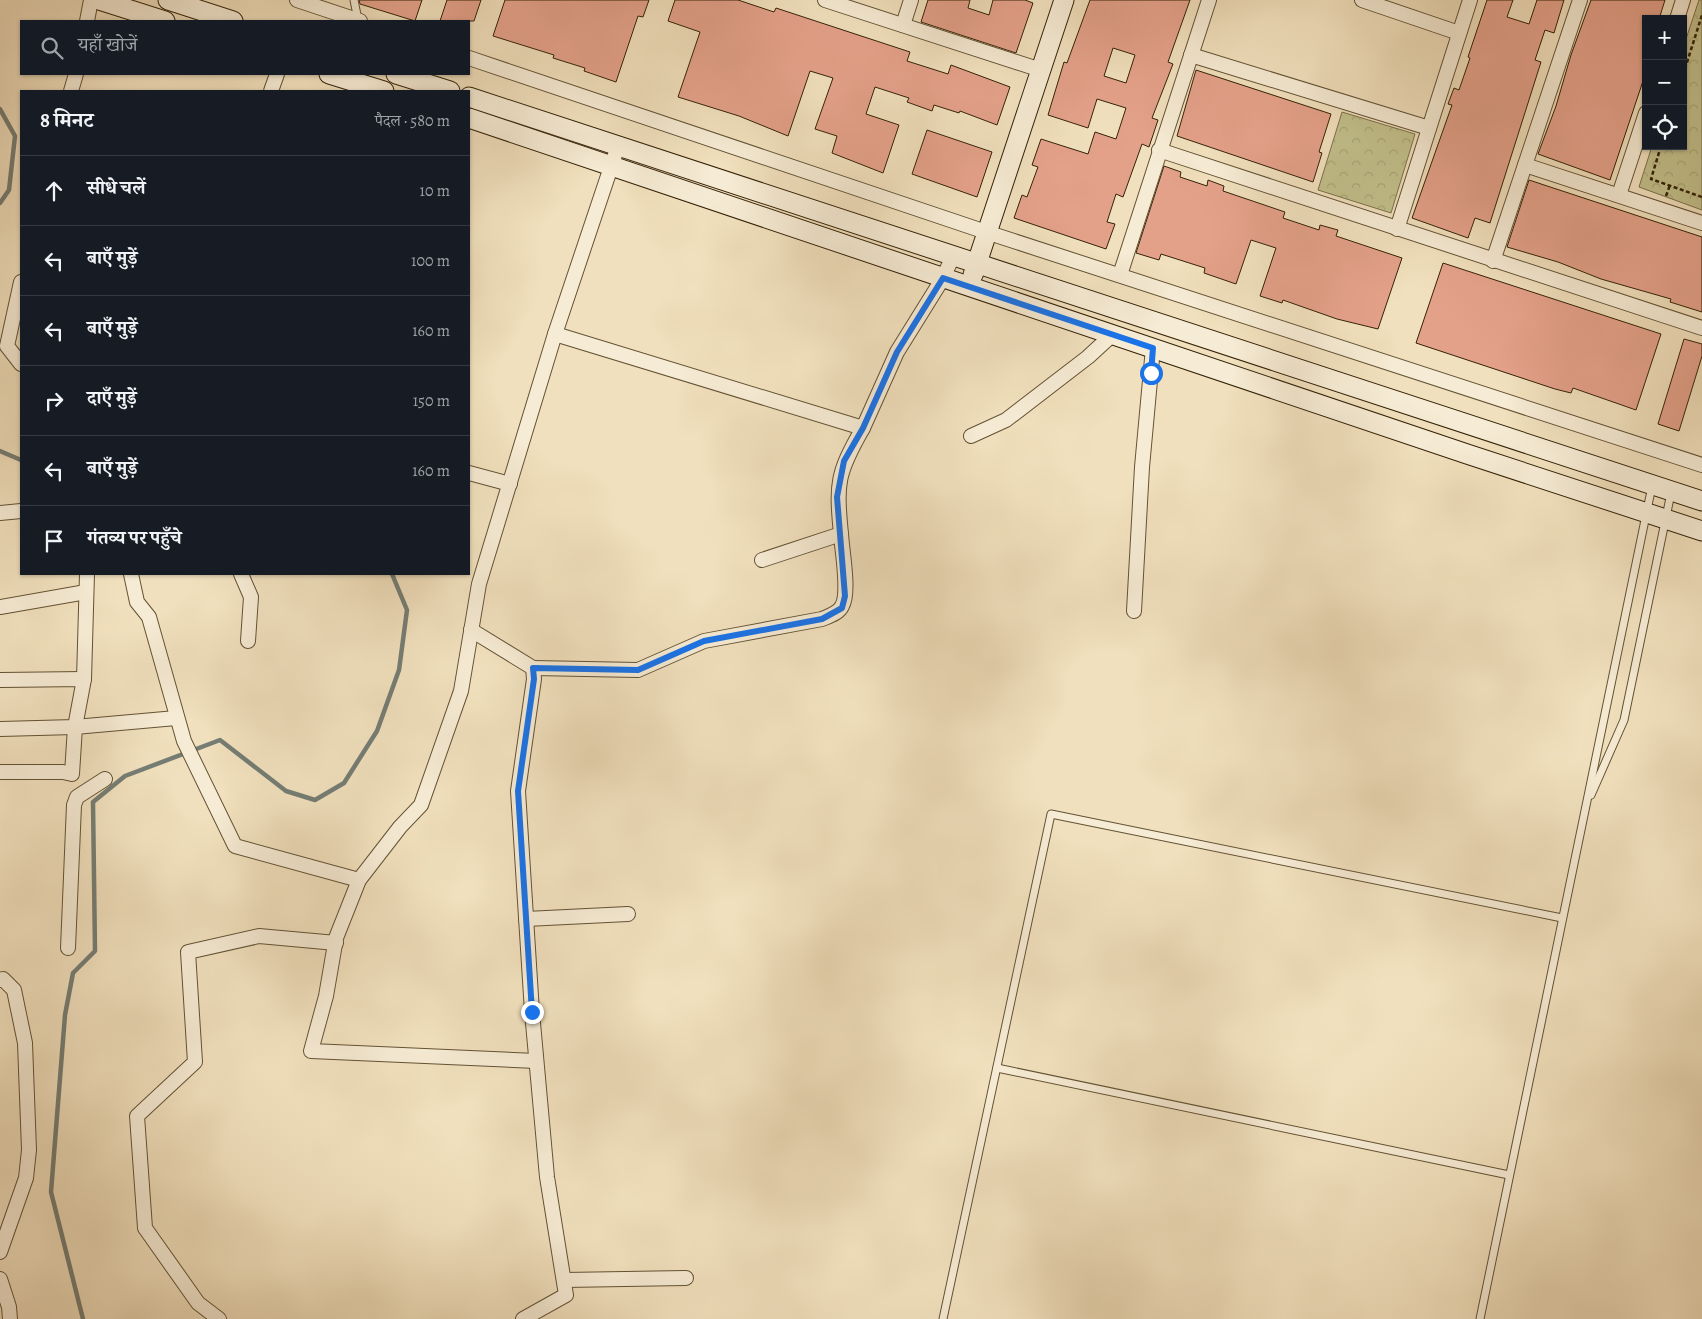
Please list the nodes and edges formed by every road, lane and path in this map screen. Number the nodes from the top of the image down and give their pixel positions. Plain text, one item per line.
1 (91, 0) edge
2 (98, 0) edge
3 (297, 0) edge
4 (354, 0) edge
5 (825, 0) edge
6 (911, 0) edge
7 (1064, 0) edge
8 (1209, 0) edge
9 (1362, 0) edge
10 (1470, 0) edge
11 (1580, 0) edge
12 (1683, 0) edge
13 (174, 1) edge
14 (1678, 15) edge
15 (1702, 15) edge
16 (86, 20) edge
17 (162, 20) edge
18 (230, 20) edge
19 (356, 20) edge
20 (359, 20) edge
21 (904, 25) junction
22 (1460, 33) junction
23 (1191, 55) junction
24 (470, 58) edge
25 (1687, 62) edge
26 (1041, 70) junction
27 (76, 75) edge
28 (277, 75) edge
29 (332, 75) edge
30 (399, 75) edge
31 (72, 90) edge
32 (270, 90) edge
33 (381, 90) edge
34 (447, 90) edge
35 (470, 97) edge
36 (470, 118) edge
37 (1642, 125) edge
38 (1430, 128) junction
39 (618, 146) junction
40 (1159, 150) junction
41 (1660, 150) edge
42 (1525, 164) junction
43 (611, 165) junction
44 (1619, 195) junction
45 (1702, 197) edge
46 (1702, 223) edge
47 (1397, 229) junction
48 (986, 232) junction
49 (954, 256) junction
50 (1493, 261) junction
51 (976, 263) junction
52 (1120, 275) junction
53 (943, 278) junction
54 (970, 286) junction
55 (20, 287) edge
56 (1702, 328) edge
57 (555, 334) junction
58 (1113, 334) junction
59 (1153, 348) junction
60 (20, 363) edge
61 (863, 428) junction
62 (972, 436) dead end
63 (1702, 465) edge
64 (470, 473) edge
65 (510, 484) junction
66 (1652, 486) junction
67 (1671, 491) junction
68 (1702, 501) edge
69 (20, 511) edge
70 (0, 513) edge
71 (1646, 513) junction
72 (1665, 519) junction
73 (1702, 531) edge
74 (842, 534) junction
75 (762, 560) dead end
76 (87, 575) edge
77 (131, 575) edge
78 (240, 575) edge
79 (86, 592) junction
80 (0, 607) edge
81 (1134, 611) dead end
82 (471, 630) junction
83 (248, 640) dead end
84 (533, 668) junction
85 (84, 679) junction
86 (0, 680) edge
87 (176, 718) junction
88 (75, 727) junction
89 (0, 729) edge
90 (0, 772) edge
91 (72, 774) junction
92 (105, 779) dead end
93 (77, 797) junction
94 (1585, 810) junction
95 (359, 880) junction
96 (628, 914) dead end
97 (526, 918) junction
98 (1562, 918) junction
99 (336, 943) junction
100 (68, 948) dead end
101 (0, 980) edge
102 (536, 1062) junction
103 (997, 1068) junction
104 (1509, 1175) junction
105 (0, 1252) edge
106 (686, 1278) dead end
107 (0, 1279) edge
108 (564, 1280) junction
109 (10, 1319) edge
110 (219, 1319) edge
111 (523, 1319) edge
112 (943, 1319) edge
113 (1480, 1319) edge

1 - 16 street
2 - 17 street
3 - 19 street
4 - 20 lane
5 - 21 street
6 - 21 street
7 - 26 street
8 - 23 street
9 - 22 street
10 - 22 street
11 - 42 street
12 - 14 street
13 - 18 street
15 - 25 path
21 - 26 street
22 - 38 street
23 - 38 street
23 - 40 street
24 - 48 street
26 - 48 street
27 - 31 street
28 - 32 street
29 - 33 street
30 - 34 street
35 - 39 street
36 - 43 street
37 - 44 street
38 - 47 street
39 - 43 street
39 - 49 street
40 - 47 street
40 - 52 street
41 - 45 path
42 - 44 street
42 - 50 street
43 - 53 street
43 - 57 street
44 - 46 street
47 - 50 street
48 - 51 street
48 - 52 street
49 - 51 street
49 - 53 street
50 - 56 street
51 - 54 street
51 - 66 street
52 - 63 street
53 - 54 street
53 - 61 street
54 - 58 street
55 - 60 street
57 - 61 street
57 - 65 street
58 - 59 street
58 - 62 street
59 - 71 street
59 - 81 street
61 - 74 street
64 - 65 street
65 - 82 street
66 - 67 street
66 - 71 lane
67 - 68 street
67 - 72 lane
69 - 70 street
71 - 72 street
71 - 94 lane
72 - 73 street
72 - 94 lane
74 - 75 street
74 - 84 street
76 - 79 street
77 - 87 street
78 - 83 street
79 - 80 street
79 - 85 street
82 - 84 street
82 - 95 street
84 - 97 street
85 - 86 street
85 - 88 street
87 - 88 street
87 - 95 street
88 - 89 street
88 - 91 street
90 - 91 street
91 - 93 street
92 - 93 street
93 - 100 street
94 - 98 lane
95 - 99 street
96 - 97 street
97 - 102 street
98 - 103 lane
98 - 104 lane
99 - 102 street
99 - 110 street
101 - 105 street
102 - 108 street
103 - 104 lane
103 - 112 lane
104 - 113 lane
106 - 108 street
107 - 109 street
108 - 111 street

